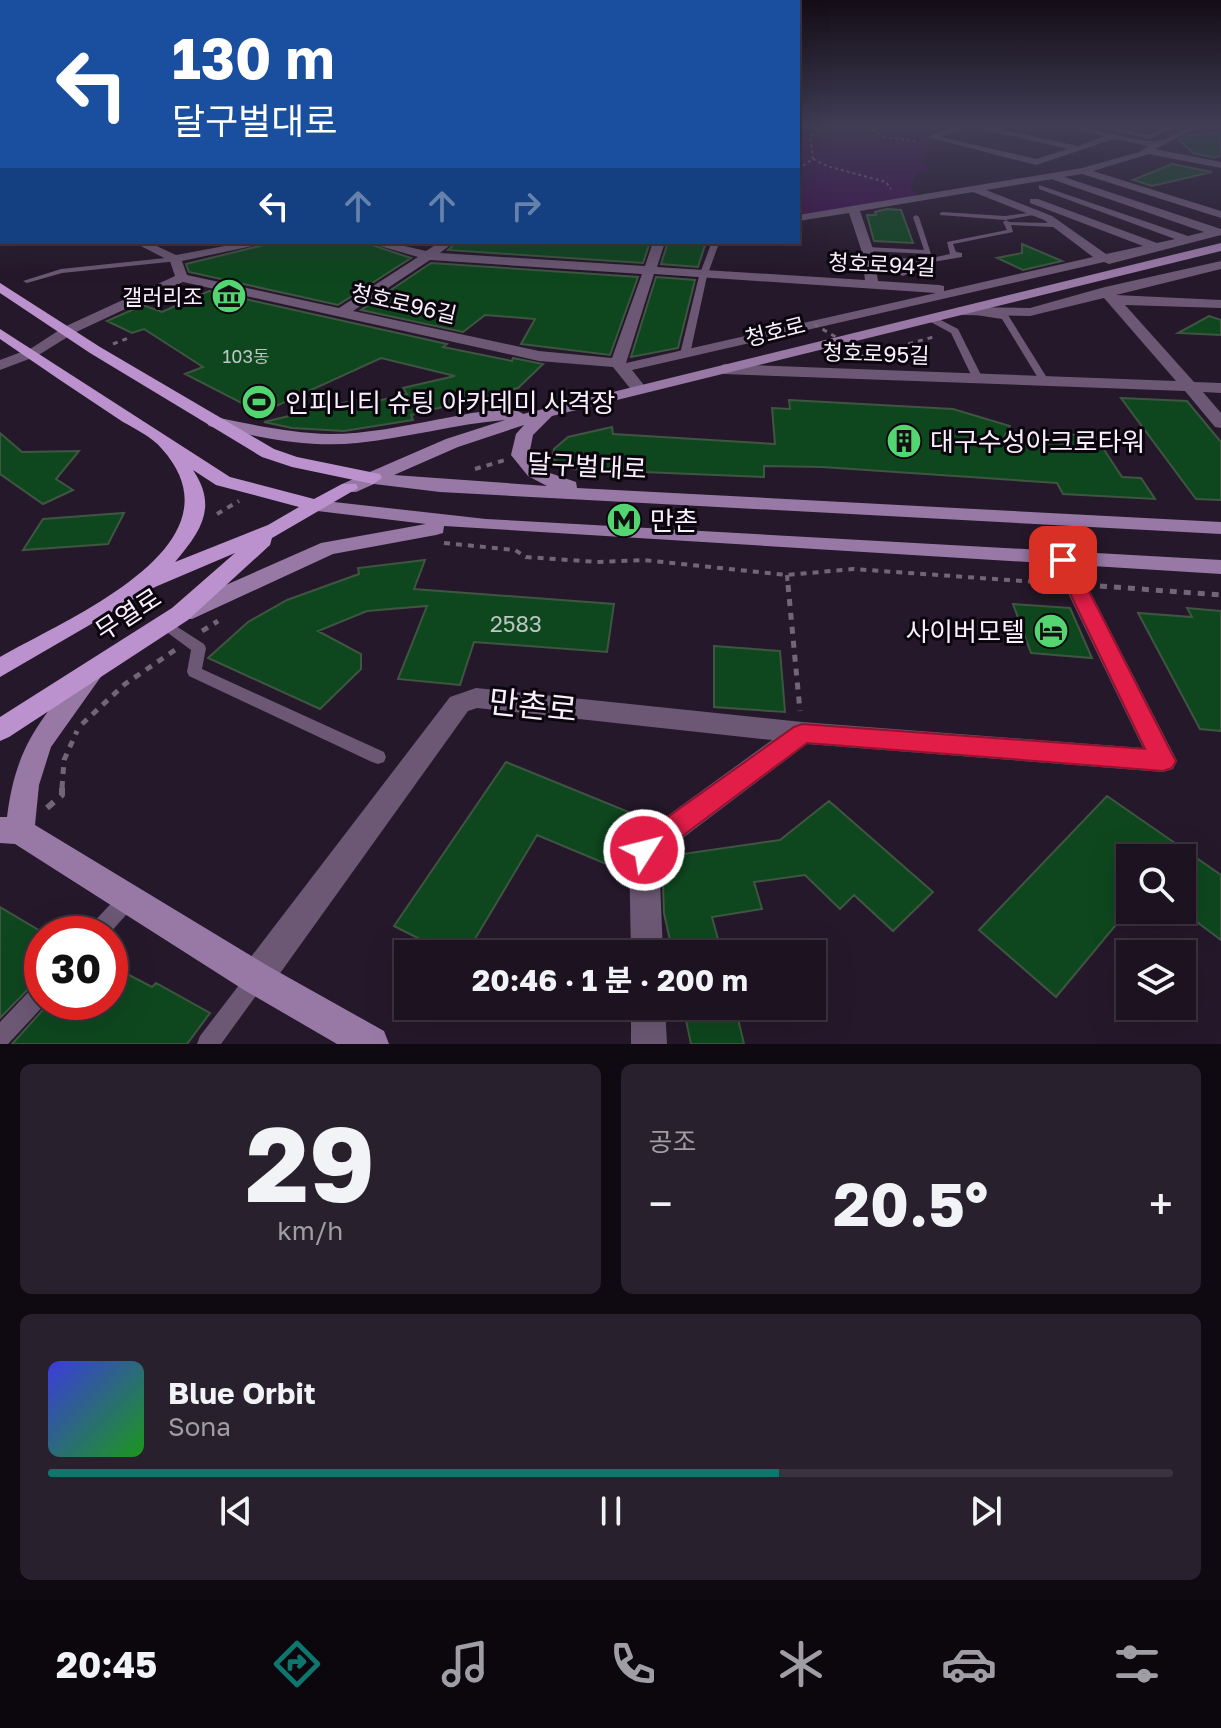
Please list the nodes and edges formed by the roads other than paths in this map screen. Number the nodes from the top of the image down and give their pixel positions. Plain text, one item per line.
1 (1052, 176) joint
2 (1103, 176) edge
3 (1025, 181) junction
4 (995, 186) junction
5 (977, 190) junction
6 (1164, 196) junction
7 (1129, 202) junction
8 (1100, 207) junction
9 (854, 210) junction
10 (942, 214) dead end
11 (1068, 214) junction
12 (1221, 215) edge
13 (916, 217) dead end
14 (800, 218) edge
15 (1046, 219) junction
16 (967, 220) dead end
17 (1006, 222) junction
18 (1218, 232) edge
19 (1186, 239) junction
20 (143, 244) edge
21 (254, 244) edge
22 (380, 244) edge
23 (445, 244) edge
24 (658, 244) edge
25 (714, 246) dead end
26 (1154, 246) junction
27 (1221, 247) edge
28 (867, 249) junction
29 (430, 256) junction
30 (1103, 257) junction
31 (175, 259) junction
32 (1221, 265) edge
33 (1131, 269) junction
34 (647, 271) junction
35 (903, 274) dead end
36 (703, 276) junction
37 (182, 278) junction
38 (27, 281) dead end
39 (872, 285) junction
40 (0, 287) edge
41 (963, 291) junction
42 (1109, 296) junction
43 (1221, 304) edge
44 (344, 311) junction
45 (959, 311) junction
46 (930, 318) junction
47 (69, 330) junction
48 (0, 333) edge
49 (32, 353) junction
50 (685, 354) junction
51 (0, 365) edge
52 (620, 366) junction
53 (724, 369) junction
54 (978, 379) junction
55 (1044, 381) junction
56 (1188, 386) junction
57 (1221, 388) edge
58 (639, 389) junction
59 (546, 412) junction
60 (215, 422) junction
61 (1221, 423) edge
62 (170, 447) junction
63 (373, 478) junction
64 (349, 488) joint
65 (616, 496) junction
66 (316, 506) junction
67 (486, 525) junction
68 (1221, 528) edge
69 (275, 529) junction
70 (1063, 560) junction
71 (1221, 567) edge
72 (147, 582) junction
73 (173, 619) junction
74 (0, 668) edge
75 (94, 669) junction
76 (0, 730) edge
77 (802, 733) junction
78 (378, 757) dead end
79 (10, 830) edge
80 (127, 900) junction
81 (112, 916) edge
82 (647, 940) edge
83 (256, 978) junction
84 (24, 1011) edge
85 (648, 1020) edge
86 (0, 1037) edge
87 (208, 1044) edge
88 (371, 1044) edge
89 (649, 1044) edge

1 - 3 street
1 - 7 street
2 - 6 street
3 - 4 street
3 - 8 street
4 - 5 street
4 - 11 street
5 - 9 street
5 - 15 street
6 - 7 street
6 - 12 street
7 - 8 street
7 - 18 street
8 - 11 street
8 - 19 street
9 - 14 street
9 - 28 street
10 - 15 lane
11 - 15 street
11 - 26 street
13 - 28 lane
15 - 17 lane
15 - 30 street
16 - 17 lane
17 - 35 lane
18 - 19 street, 청호로96길
19 - 26 street, 청호로96길
20 - 31 street
21 - 31 street
22 - 29 street, 청호로94길
23 - 29 street
24 - 34 street
25 - 36 lane
26 - 30 street, 청호로96길
27 - 33 main road, 청호로
28 - 39 street
29 - 34 street, 청호로94길
29 - 44 street
30 - 33 street
30 - 41 street, 청호로96길
31 - 37 street
31 - 38 lane
32 - 42 street
33 - 45 main road, 청호로
34 - 36 street, 청호로94길
34 - 52 street
36 - 39 street, 청호로94길
36 - 50 lane
37 - 44 street, 청호로96길
37 - 47 street
39 - 41 street, 청호로94길
40 - 47 main road, 달구벌대로
41 - 50 street, 청호로96길
42 - 43 street
42 - 45 street
42 - 56 street
44 - 52 street, 청호로96길
45 - 46 main road, 청호로
45 - 55 lane
46 - 53 main road, 청호로
46 - 54 lane, 청호로95길
47 - 49 street
47 - 60 main road, 달구벌대로
48 - 49 main road
49 - 51 street
49 - 62 main road
50 - 52 street, 청호로96길
52 - 58 street
53 - 54 street, 청호로95길
53 - 58 main road, 청호로
54 - 55 street, 청호로95길
55 - 56 street, 청호로95길
56 - 57 street, 청호로95길
56 - 61 street
58 - 59 main road, 청호로
59 - 60 main road
59 - 63 main road, 청호로
59 - 65 main road
60 - 63 main road, 달구벌대로
62 - 66 main road
62 - 72 main road
63 - 64 main road, 청호로
63 - 65 main road, 달구벌대로
64 - 66 main road, 무열로
65 - 68 main road, 달구벌대로
66 - 67 main road
66 - 69 main road, 무열로
67 - 70 main road
67 - 73 main road
69 - 72 main road, 무열로
69 - 73 main road, 무열로
70 - 71 main road
70 - 77 street, 만촌로
72 - 74 main road, 무열로
73 - 75 main road, 무열로
73 - 78 lane
75 - 76 main road, 무열로
75 - 79 main road
77 - 82 street
77 - 83 street, 만촌로
79 - 80 main road
80 - 81 lane
80 - 83 main road
83 - 87 lane, 만촌로
83 - 88 main road
84 - 86 lane
85 - 89 street

